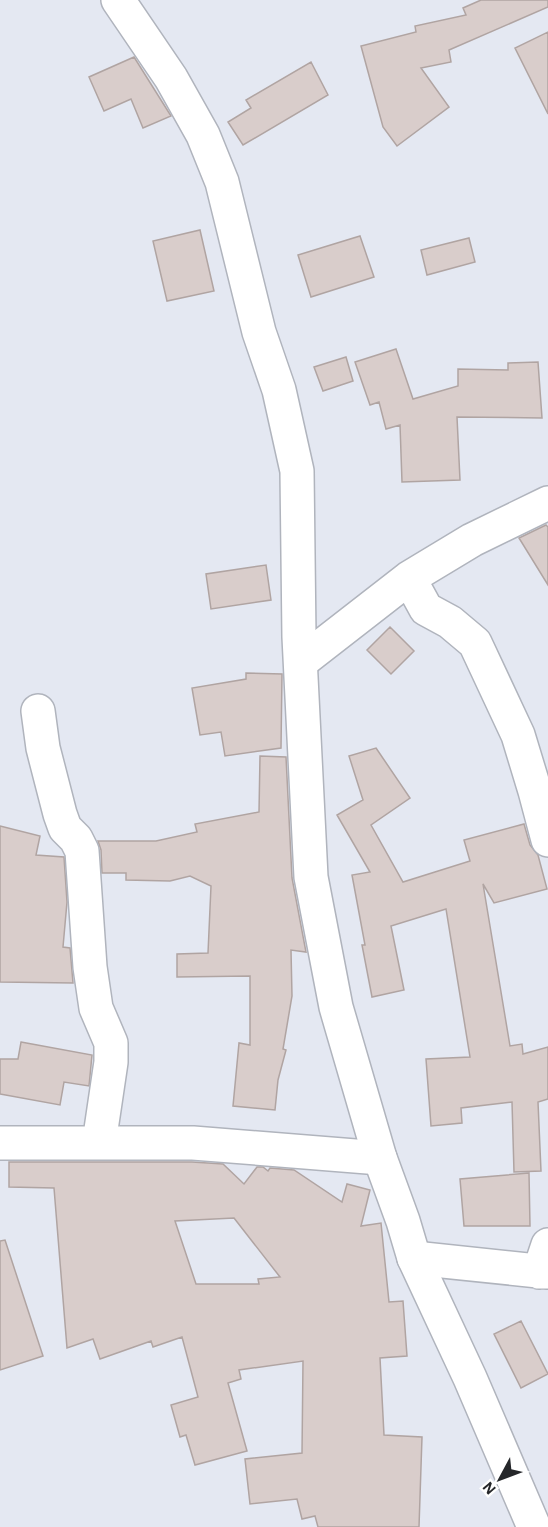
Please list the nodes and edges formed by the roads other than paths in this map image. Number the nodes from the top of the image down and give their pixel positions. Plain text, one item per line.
1 (118, 0) edge
2 (548, 502) edge
3 (409, 578) junction
4 (301, 662) junction
5 (38, 711) dead end
6 (548, 840) edge
7 (0, 1143) edge
8 (99, 1143) junction
9 (380, 1158) junction
10 (414, 1258) junction
11 (545, 1263) edge
12 (534, 1527) edge

1 - 4 street
2 - 3 street
3 - 4 street
3 - 6 street
4 - 9 street
5 - 8 street
7 - 8 street
8 - 9 street
9 - 10 street
10 - 11 street
10 - 12 street

